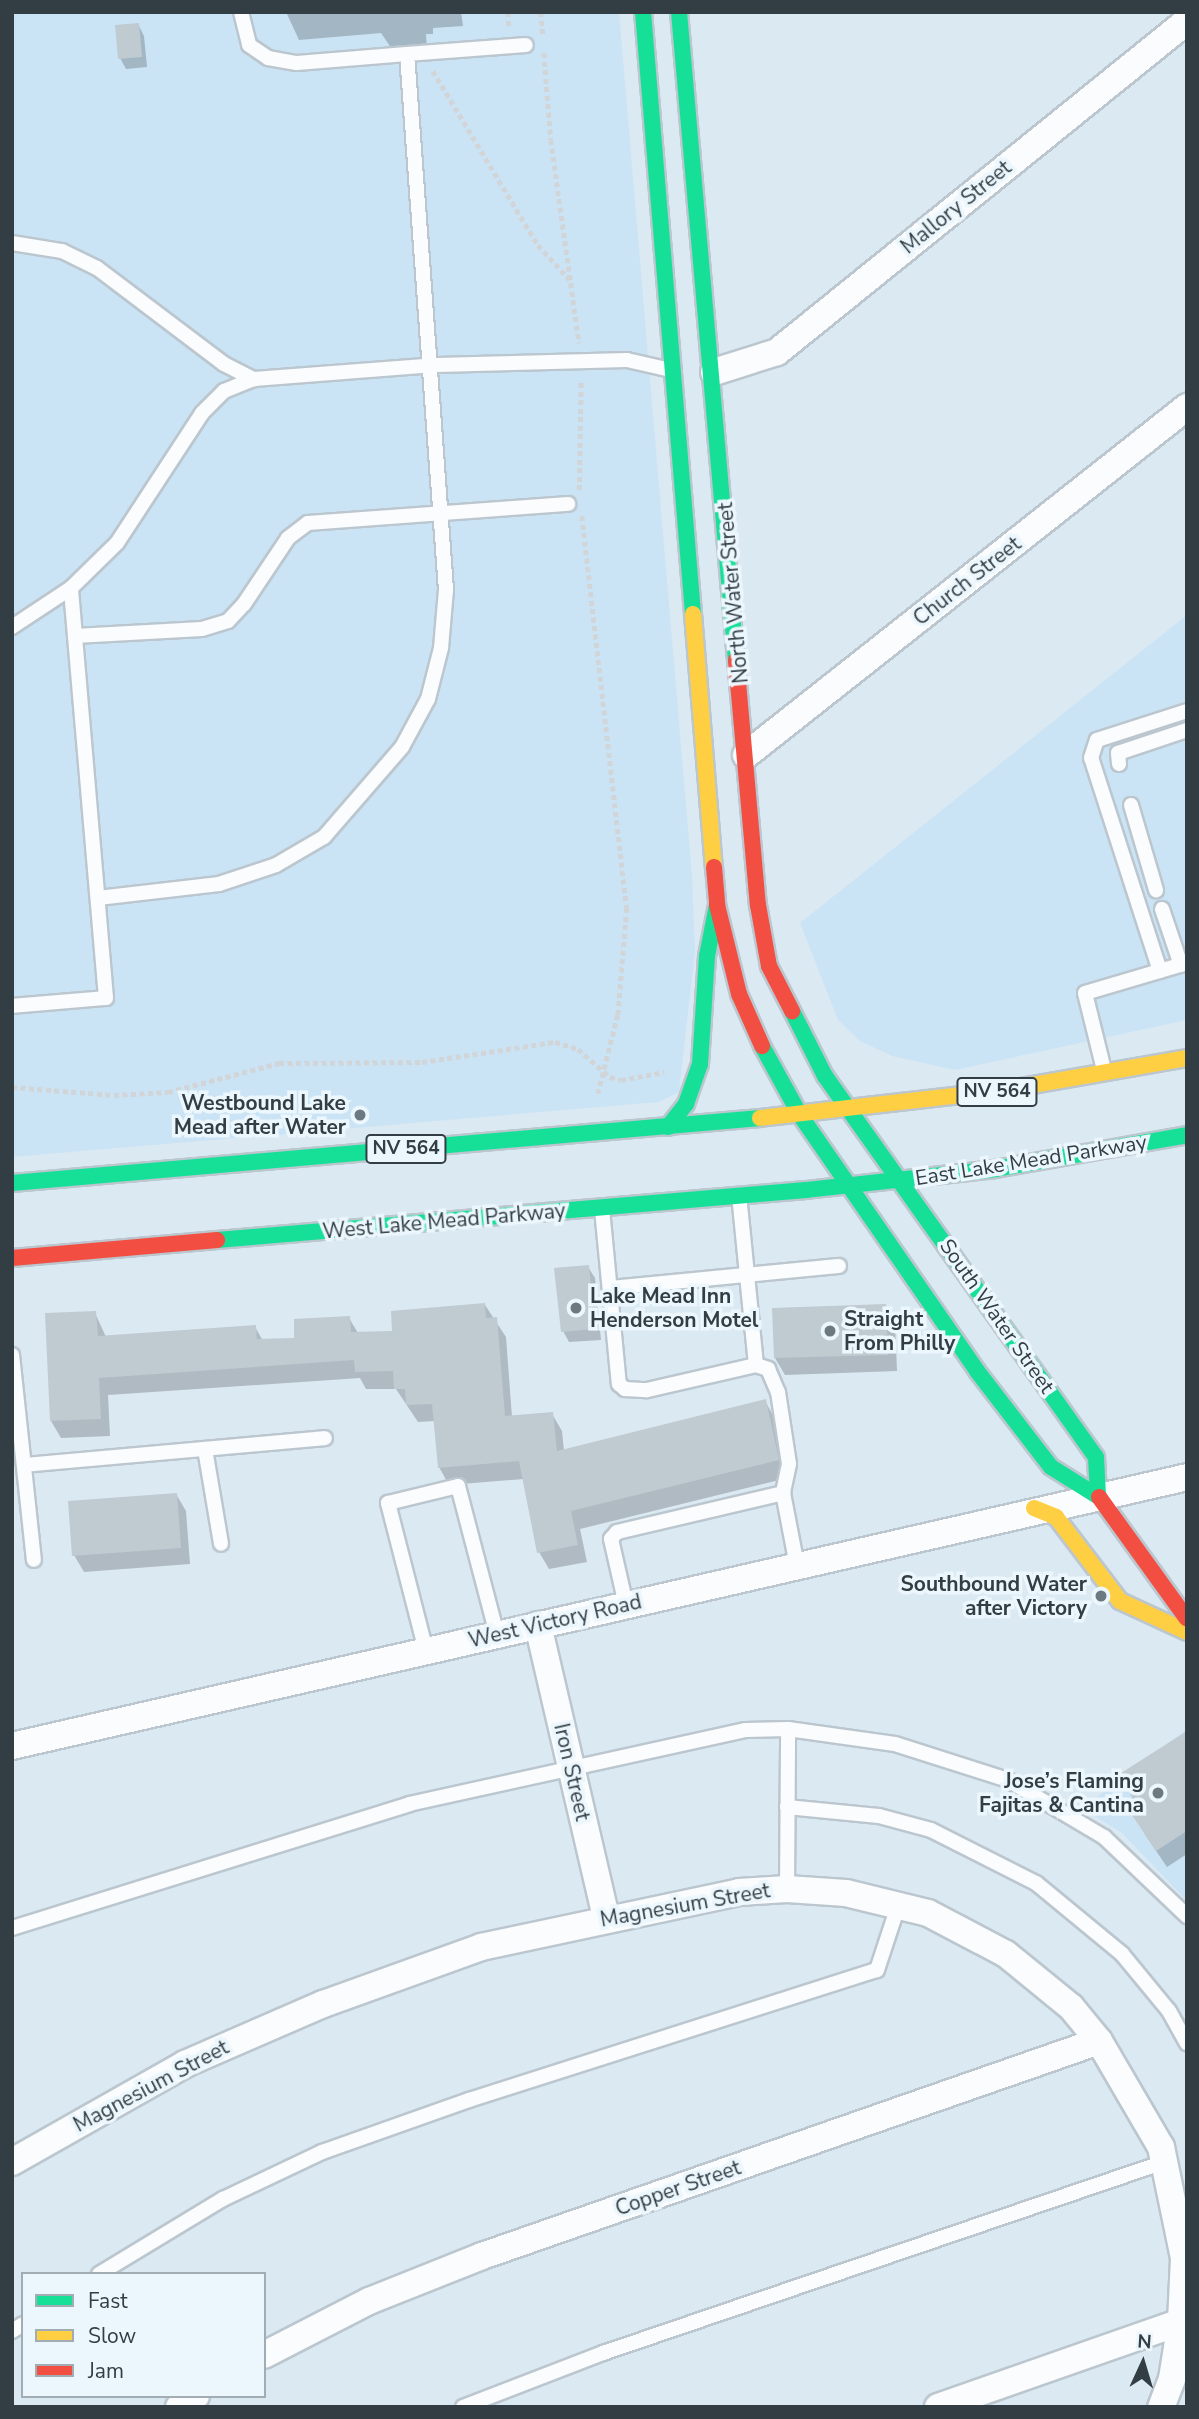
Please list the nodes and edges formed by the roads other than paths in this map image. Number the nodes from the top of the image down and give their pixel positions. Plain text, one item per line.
1 (241, 12) edge
2 (643, 12) edge
3 (687, 17) edge
4 (1187, 21) edge
5 (526, 45) dead end
6 (647, 51) junction
7 (407, 54) junction
8 (12, 243) edge
9 (427, 366) junction
10 (671, 370) junction
11 (714, 372) junction
12 (254, 379) junction
13 (1187, 407) edge
14 (574, 501) road end
15 (441, 513) junction
16 (71, 588) junction
17 (12, 627) edge
18 (75, 636) junction
19 (1187, 711) edge
20 (1187, 730) edge
21 (746, 755) junction
22 (1119, 764) dead end
23 (1131, 805) dead end
24 (1156, 890) dead end
25 (98, 898) junction
26 (717, 905) junction
27 (1162, 909) dead end
28 (1184, 964) edge
29 (1160, 971) junction
30 (12, 1006) edge
31 (1187, 1058) edge
32 (1105, 1075) junction
33 (849, 1109) junction
34 (800, 1115) junction
35 (667, 1127) junction
36 (1187, 1135) edge
37 (875, 1144) joint
38 (43, 1180) junction
39 (901, 1180) junction
40 (874, 1182) joint
41 (12, 1183) edge
42 (848, 1185) junction
43 (739, 1195) junction
44 (12, 1196) edge
45 (602, 1208) junction
46 (12, 1258) edge
47 (839, 1266) dead end
48 (746, 1274) junction
49 (610, 1288) junction
50 (12, 1355) edge
51 (756, 1365) junction
52 (325, 1438) dead end
53 (205, 1449) junction
54 (24, 1465) junction
55 (1187, 1477) edge
56 (783, 1493) junction
57 (1098, 1496) junction
58 (1034, 1508) junction
59 (221, 1544) dead end
60 (34, 1560) dead end
61 (797, 1566) junction
62 (626, 1605) junction
63 (1187, 1619) edge
64 (538, 1625) junction
65 (1187, 1632) edge
66 (497, 1634) junction
67 (426, 1651) junction
68 (788, 1728) junction
69 (12, 1746) edge
70 (570, 1765) junction
71 (787, 1807) junction
72 (787, 1889) junction
73 (898, 1906) junction
74 (1187, 1916) edge
75 (606, 1918) junction
76 (12, 1928) edge
77 (1099, 2041) junction
78 (1187, 2043) edge
79 (12, 2162) edge
80 (1164, 2162) junction
81 (1185, 2267) edge
82 (102, 2272) edge
83 (1181, 2322) junction
84 (266, 2354) edge
85 (463, 2407) edge
86 (937, 2407) edge
87 (1161, 2407) edge

1 - 7 lane
2 - 6 main road, North Water Street
3 - 6 street
3 - 11 main road, North Water Street
4 - 11 street, Mallory Street
5 - 7 lane
6 - 10 main road, North Water Street
7 - 9 lane
8 - 12 lane
9 - 10 lane
9 - 12 lane
9 - 15 lane
10 - 11 lane
10 - 26 main road, North Water Street
11 - 21 main road, North Water Street
12 - 16 lane
13 - 21 street, Church Street
14 - 15 lane
15 - 18 lane
15 - 25 lane
16 - 17 lane
16 - 18 lane
18 - 25 lane
19 - 29 lane
20 - 22 lane
21 - 33 main road, North Water Street
23 - 24 lane
25 - 30 lane
26 - 34 main road, North Water Street
26 - 35 main road
27 - 28 lane
28 - 29 lane
29 - 32 lane
31 - 32 main road, NV 564
32 - 33 main road, NV 564
33 - 34 main road, NV 564
33 - 37 main road, North Water Street
34 - 35 main road, NV 564
34 - 42 main road, North Water Street
35 - 38 main road, NV 564
36 - 39 main road, East Lake Mead Parkway
37 - 39 main road, South Water Street
38 - 41 main road, NV 564
38 - 44 main road
39 - 40 main road, East Lake Mead Parkway
39 - 57 main road, South Water Street
40 - 42 main road, West Lake Mead Parkway
42 - 43 main road, West Lake Mead Parkway
42 - 57 main road
43 - 45 main road, West Lake Mead Parkway
43 - 48 lane
45 - 46 main road, West Lake Mead Parkway
45 - 49 lane
47 - 48 lane
48 - 49 lane
48 - 51 lane
49 - 51 lane
50 - 54 lane
51 - 56 lane
52 - 53 lane
53 - 54 lane
53 - 59 lane
54 - 60 lane
55 - 57 street, West Victory Road
56 - 61 lane
56 - 62 lane
57 - 58 street, West Victory Road
57 - 63 main road
58 - 61 street, West Victory Road
58 - 65 main road
61 - 62 street, West Victory Road
62 - 64 street, West Victory Road
64 - 66 street, West Victory Road
64 - 70 street, Iron Street
66 - 67 street, West Victory Road
66 - 67 lane
67 - 69 street, West Victory Road
68 - 70 lane
68 - 71 lane
68 - 74 lane
70 - 75 street, Iron Street
70 - 76 lane
71 - 72 lane
71 - 78 lane
72 - 73 street, Magnesium Street
72 - 75 street, Magnesium Street
73 - 77 street, Magnesium Street
73 - 82 lane
75 - 79 street, Magnesium Street
77 - 80 street, Magnesium Street
77 - 84 street, Copper Street
80 - 81 street, Magnesium Street
80 - 85 lane
81 - 83 street, Magnesium Street
83 - 86 street
83 - 87 street, Magnesium Street

